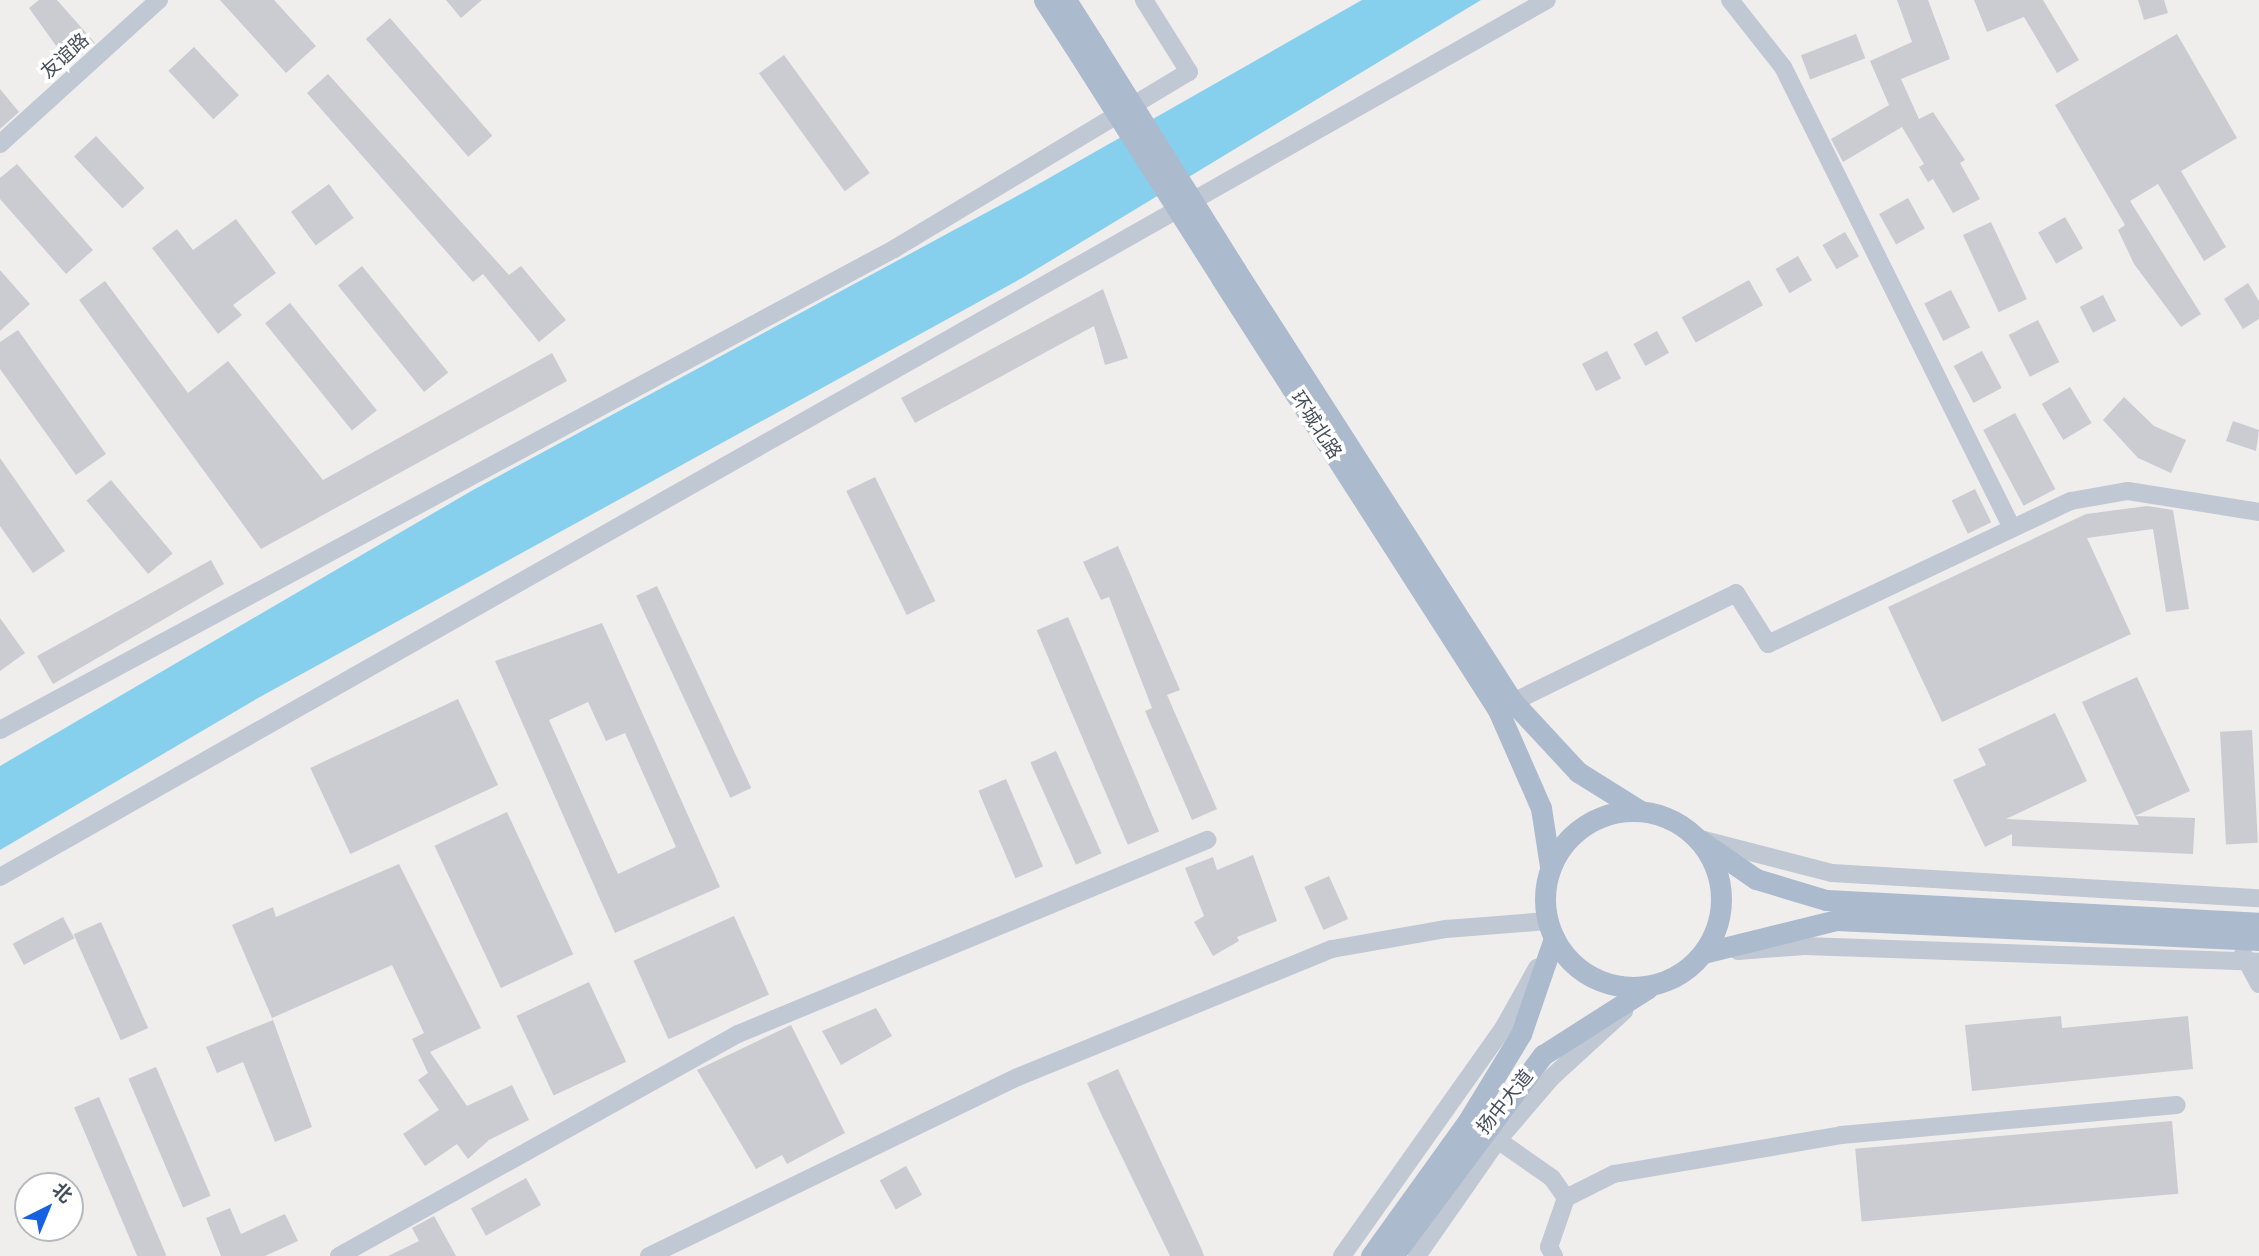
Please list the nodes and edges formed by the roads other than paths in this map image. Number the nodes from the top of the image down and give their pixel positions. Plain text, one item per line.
1 (159, 0) edge
2 (1044, 0) edge
3 (1066, 0) edge
4 (1144, 0) edge
5 (1547, 0) edge
6 (1730, 0) edge
7 (1086, 49) junction
8 (0, 144) edge
9 (1228, 274) junction
10 (2259, 512) edge
11 (2012, 528) junction
12 (1513, 702) junction
13 (0, 729) edge
14 (1639, 810) junction
15 (1698, 839) junction
16 (1207, 840) dead end
17 (1550, 866) junction
18 (0, 877) edge
19 (2259, 898) edge
20 (2259, 923) edge
21 (1550, 929) junction
22 (2234, 939) junction
23 (2259, 940) edge
24 (1703, 953) junction
25 (2253, 961) edge
26 (2259, 984) edge
27 (1652, 985) junction
28 (2177, 1105) dead end
29 (1490, 1134) junction
30 (1566, 1198) junction
31 (339, 1256) edge
32 (649, 1256) edge
33 (1342, 1256) edge
34 (1371, 1256) edge
35 (1393, 1256) edge
36 (1417, 1256) edge
37 (1554, 1256) edge

1 - 8 street, 友谊路
2 - 7 main road, 环城北路
3 - 7 main road, 环城北路
4 - 13 street
5 - 18 street
6 - 11 street
7 - 9 main road, 环城北路, bridge
9 - 12 main road, 环城北路
9 - 17 main road, 环城北路
10 - 11 street
11 - 12 street
12 - 14 main road, 环城北路
14 - 15 main road
14 - 17 main road
15 - 19 street
15 - 20 main road
15 - 24 main road
16 - 31 street
17 - 21 main road
21 - 27 main road
21 - 32 street
21 - 33 street
21 - 34 main road, 扬中大道
22 - 23 main road
22 - 24 main road
22 - 25 street
24 - 25 street
24 - 27 main road
25 - 26 street
27 - 29 main road, 扬中大道
28 - 30 street
29 - 30 street
29 - 35 main road, 扬中大道
29 - 36 street
30 - 37 street

